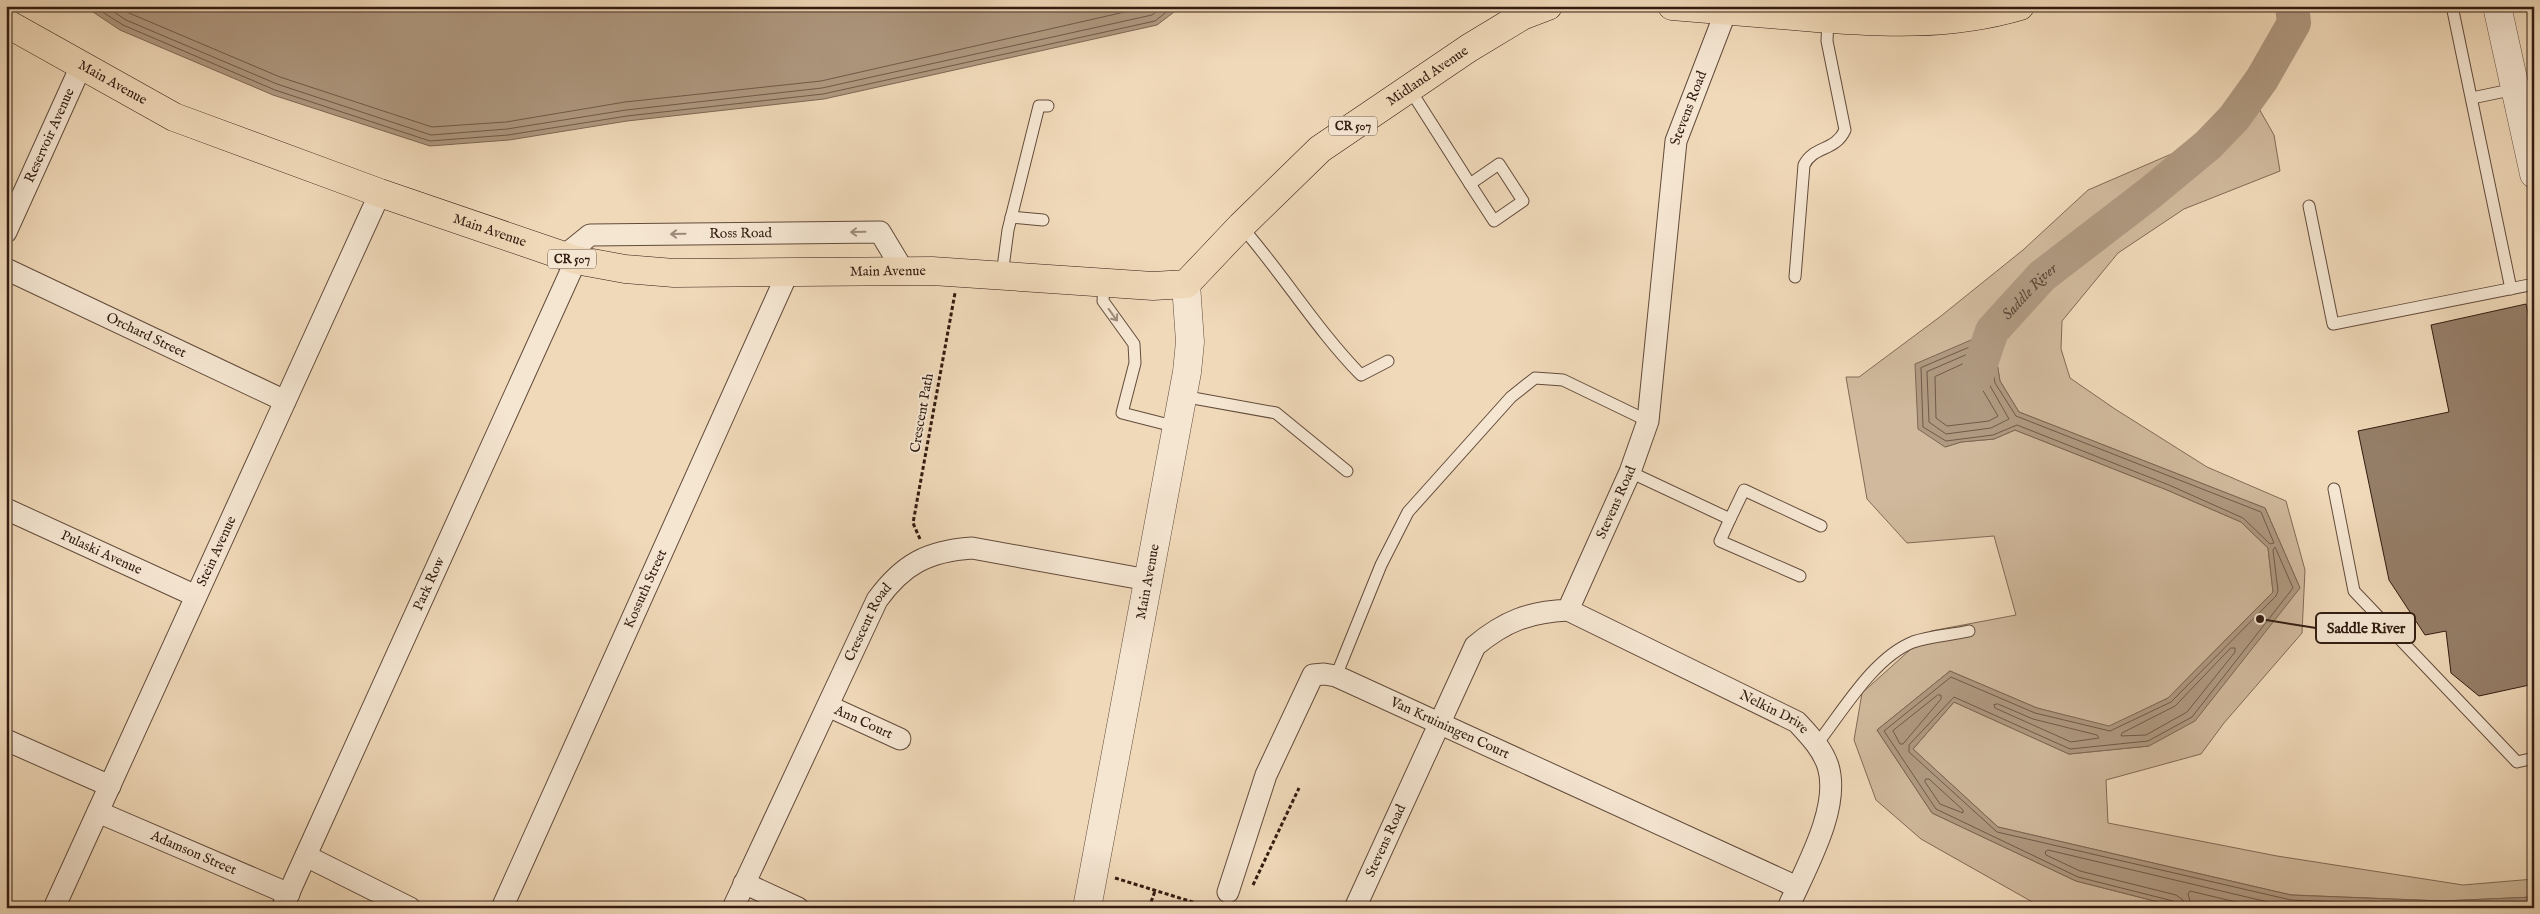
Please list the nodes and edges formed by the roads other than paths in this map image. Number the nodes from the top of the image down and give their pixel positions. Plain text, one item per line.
1 (1548, 6) edge
2 (1672, 6) edge
3 (2020, 6) edge
4 (2452, 6) edge
5 (2497, 6) edge
6 (1726, 11) junction
7 (1828, 19) junction
8 (6, 23) edge
9 (81, 66) junction
10 (1408, 88) junction
11 (2515, 89) junction
12 (2472, 98) junction
13 (1048, 106) dead end
14 (2534, 174) edge
15 (1470, 184) junction
16 (380, 193) junction
17 (2309, 206) dead end
18 (1011, 217) junction
19 (1043, 220) dead end
20 (1241, 226) junction
21 (6, 232) edge
22 (570, 258) junction
23 (6, 269) edge
24 (789, 270) junction
25 (903, 270) junction
26 (1002, 275) junction
27 (1795, 277) dead end
28 (1104, 283) junction
29 (1186, 284) junction
30 (2534, 284) edge
31 (2511, 289) junction
32 (1388, 361) dead end
33 (1182, 396) junction
34 (285, 401) junction
35 (1648, 421) junction
36 (1177, 427) junction
37 (1347, 471) dead end
38 (1630, 472) junction
39 (2334, 489) dead end
40 (6, 509) edge
41 (1730, 519) junction
42 (1821, 526) dead end
43 (1800, 576) dead end
44 (1148, 580) junction
45 (196, 596) junction
46 (1568, 610) junction
47 (1969, 631) dead end
48 (1336, 676) junction
49 (828, 706) junction
50 (1440, 722) junction
51 (900, 739) dead end
52 (6, 740) edge
53 (1817, 744) junction
54 (2534, 758) edge
55 (110, 786) junction
56 (98, 812) junction
57 (306, 856) junction
58 (744, 883) junction
59 (1797, 887) junction
60 (1228, 892) dead end
61 (286, 901) edge
62 (54, 908) edge
63 (410, 908) edge
64 (502, 908) edge
65 (733, 908) edge
66 (798, 908) edge
67 (1087, 908) edge
68 (1354, 908) edge
69 (1788, 908) edge

1 - 10 main road, Midland Avenue / CR 507
2 - 6 main road
3 - 7 main road
4 - 12 lane
5 - 11 street
6 - 7 main road
6 - 35 street, Stevens Road
7 - 27 lane
8 - 9 main road, Main Avenue / CR 507
9 - 16 main road, Main Avenue / CR 507
9 - 21 street, Reservoir Avenue
10 - 15 lane
10 - 20 main road, Midland Avenue / CR 507
11 - 12 lane
11 - 14 street
12 - 31 lane
13 - 18 lane
15 - 15 lane
16 - 22 main road, Main Avenue / CR 507
16 - 34 street, Stein Avenue
17 - 31 lane
18 - 19 lane
18 - 26 lane
20 - 29 main road, Midland Avenue / CR 507
20 - 32 lane
22 - 24 main road, Main Avenue / CR 507
25 -> 22 street, Ross Road
22 - 57 street, Park Row
23 - 34 street, Orchard Street
24 - 25 main road, Main Avenue / CR 507
24 - 64 street, Kossuth Street
25 - 26 main road, Main Avenue / CR 507
26 - 28 main road, Main Avenue / CR 507
28 - 29 main road, Main Avenue / CR 507
28 -> 36 lane
29 - 33 street, Main Avenue
30 - 31 lane
33 - 36 street, Main Avenue
33 - 37 lane
34 - 45 street, Stein Avenue
35 - 38 street, Stevens Road
35 - 48 lane
36 - 44 street, Main Avenue
38 - 41 lane
38 - 46 street, Stevens Road
39 - 54 lane
40 - 45 street, Pulaski Avenue
41 - 42 lane
41 - 43 lane
44 - 49 street, Crescent Road
44 - 67 street, Main Avenue
45 - 55 street, Stein Avenue
46 - 50 street, Stevens Road
46 - 53 street, Nelkin Drive
47 - 53 lane
48 - 50 street, Van Kruiningen Court
48 - 60 street, Van Kruiningen Court
49 - 51 street, Ann Court
49 - 58 street, Crescent Road
50 - 59 street, Van Kruiningen Court
50 - 68 street, Stevens Road
52 - 55 street
53 - 59 street, Nelkin Drive
55 - 56 street, Stein Avenue
56 - 61 street, Adamson Street
56 - 62 street, Stein Avenue
57 - 61 street, Park Row
57 - 63 street
58 - 65 street, Crescent Road
58 - 66 street
59 - 69 street, Nelkin Drive

